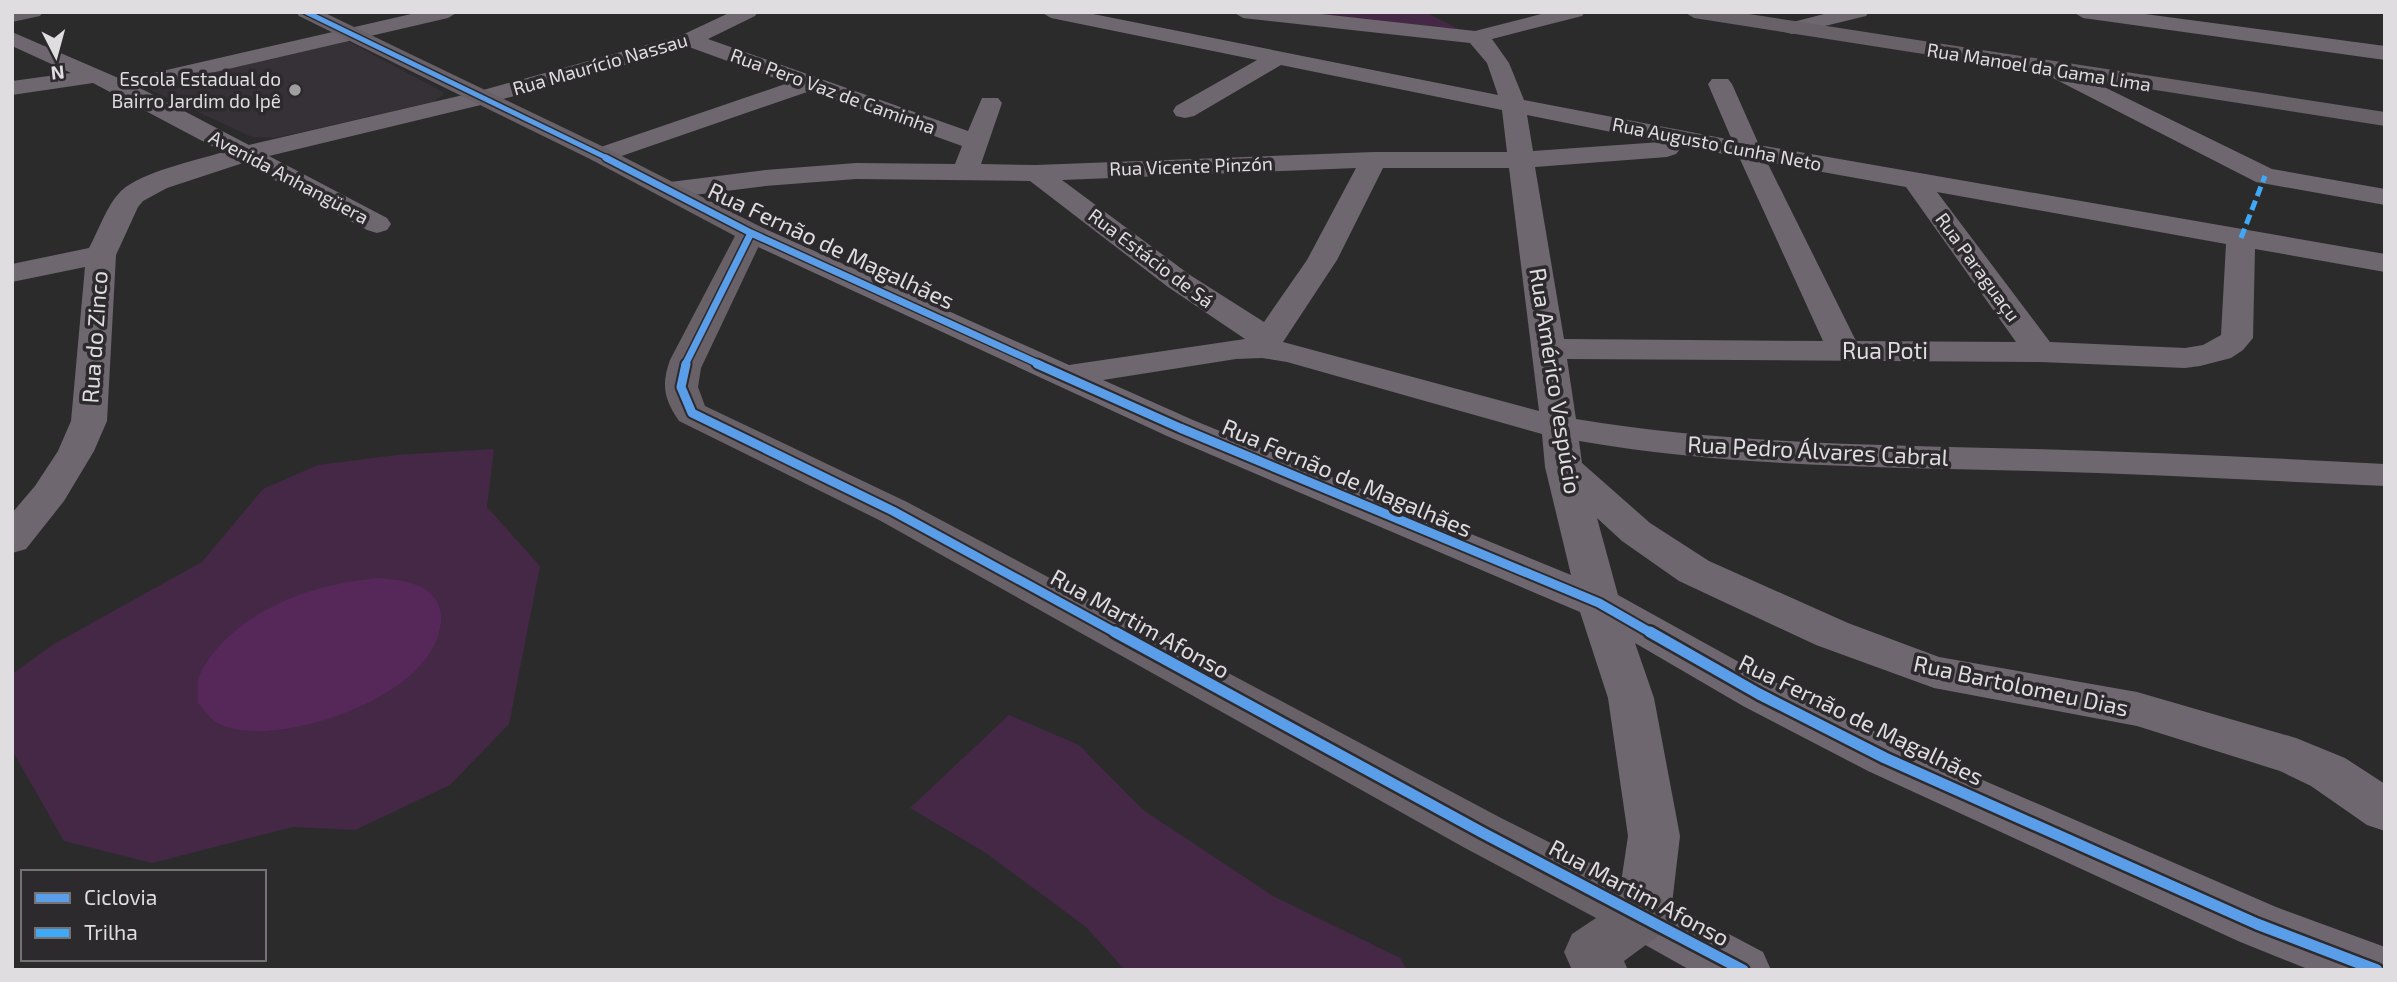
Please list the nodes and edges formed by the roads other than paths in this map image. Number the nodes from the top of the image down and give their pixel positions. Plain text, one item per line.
1 (33, 12) edge
2 (306, 12) edge
3 (447, 12) edge
4 (748, 12) edge
5 (1051, 12) edge
6 (1243, 12) edge
7 (1575, 12) edge
8 (1694, 12) edge
9 (1858, 12) edge
10 (2083, 12) edge
11 (12, 16) edge
12 (1792, 28) junction
13 (351, 34) junction
14 (1475, 37) junction
15 (12, 38) edge
16 (690, 40) junction
17 (2385, 53) edge
18 (1278, 57) junction
19 (2055, 70) junction
20 (94, 76) junction
21 (810, 83) junction
22 (1720, 84) dead end
23 (121, 86) junction
24 (12, 88) edge
25 (481, 98) junction
26 (990, 103) dead end
27 (1513, 103) junction
28 (1185, 111) dead end
29 (2385, 119) edge
30 (976, 142) junction
31 (1714, 145) junction
32 (1749, 151) junction
33 (243, 154) junction
34 (601, 155) junction
35 (1374, 160) junction
36 (1522, 160) junction
37 (965, 172) junction
38 (1036, 173) junction
39 (1916, 182) junction
40 (670, 190) junction
41 (2385, 197) edge
42 (377, 224) dead end
43 (751, 233) junction
44 (2241, 238) junction
45 (101, 255) junction
46 (2385, 263) edge
47 (12, 273) edge
48 (1265, 344) junction
49 (1549, 349) junction
50 (1844, 351) junction
51 (2040, 352) junction
52 (1064, 376) junction
53 (1561, 447) junction
54 (2385, 475) edge
55 (12, 540) edge
56 (1599, 603) junction
57 (2385, 811) edge
58 (1643, 916) junction
59 (1600, 970) edge
60 (1743, 970) edge
61 (2377, 970) edge

1 - 11 street
2 - 13 street, Rua Fernão de Magalhães
3 - 13 street
4 - 16 street, Rua Maurício Nassau
5 - 18 street, Rua Augusto Cunha Neto
6 - 14 street
7 - 14 street
8 - 12 street, Rua Manoel da Gama Lima
9 - 12 street
10 - 17 street
12 - 19 street, Rua Manoel da Gama Lima
13 - 23 street
13 - 25 street, Rua Fernão de Magalhães
14 - 27 street, Rua Américo Vespúcio
15 - 20 street, Avenida Anhangüera
16 - 21 street, Rua Pero Vaz de Caminha
16 - 25 street, Rua Maurício Nassau
18 - 27 street, Rua Augusto Cunha Neto
18 - 28 street
19 - 29 street, Rua Manoel da Gama Lima
19 - 41 street
20 - 23 street, Avenida Anhangüera
20 - 24 street
21 - 30 street, Rua Pero Vaz de Caminha
21 - 34 street
22 - 32 street
23 - 33 street, Avenida Anhangüera
25 - 33 street, Rua Maurício Nassau
25 - 34 street, Rua Fernão de Magalhães
26 - 30 street
27 - 31 street, Rua Augusto Cunha Neto
27 - 36 street, Rua Américo Vespúcio
30 - 37 street
31 - 32 street, Rua Augusto Cunha Neto
31 - 36 street, Rua Vicente Pinzón
32 - 39 street, Rua Augusto Cunha Neto
32 - 50 street
33 - 42 street, Avenida Anhangüera
33 - 45 street, Rua do Zinco
34 - 40 street, Rua Fernão de Magalhães
35 - 36 street, Rua Vicente Pinzón
35 - 38 street, Rua Vicente Pinzón
35 - 48 street
36 - 49 street, Rua Américo Vespúcio
37 - 38 street, Rua Vicente Pinzón
37 - 40 street, Rua Vicente Pinzón
38 - 48 street, Rua Estácio de Sá
39 - 44 street, Rua Augusto Cunha Neto
39 - 51 street, Rua Paraguaçu
40 - 43 street, Rua Fernão de Magalhães
43 - 52 street, Rua Fernão de Magalhães
43 - 58 street, Rua Martim Afonso
44 - 46 street, Rua Augusto Cunha Neto
44 - 51 street, Rua Poti
45 - 47 street
45 - 55 street, Rua do Zinco
48 - 52 street
48 - 53 street, Rua Pedro Álvares Cabral
49 - 50 street, Rua Poti
49 - 53 street, Rua Américo Vespúcio
50 - 51 street, Rua Poti
52 - 56 street, Rua Fernão de Magalhães
53 - 54 street, Rua Pedro Álvares Cabral
53 - 56 street, Rua Américo Vespúcio
53 - 57 street, Rua Bartolomeu Dias
56 - 58 street, Rua Américo Vespúcio
56 - 61 street, Rua Fernão de Magalhães
58 - 59 street
58 - 60 street, Rua Martim Afonso

